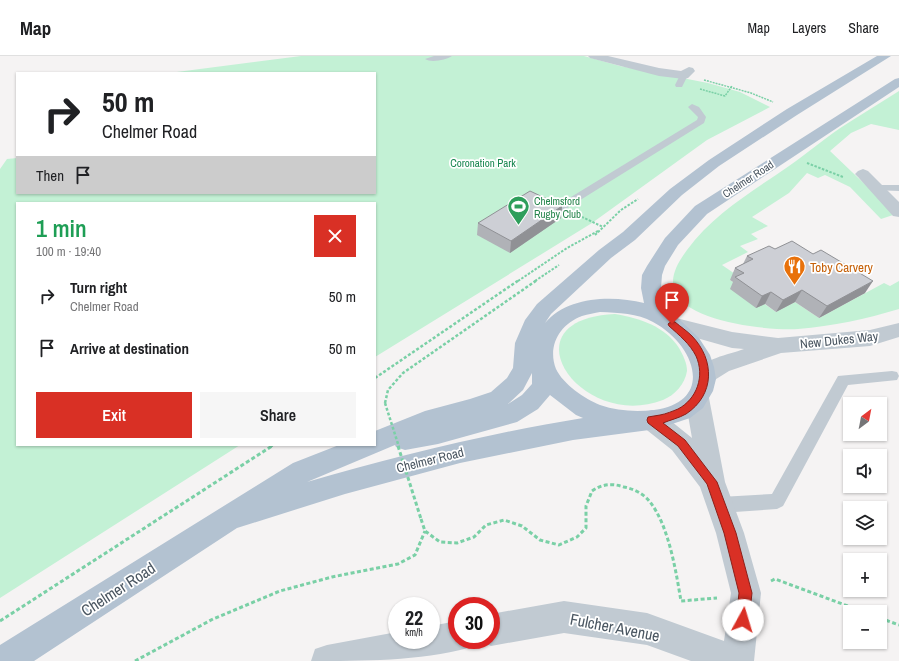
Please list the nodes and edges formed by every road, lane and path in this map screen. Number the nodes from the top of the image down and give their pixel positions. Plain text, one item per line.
1 (448, 56) edge
2 (594, 56) edge
3 (878, 56) edge
4 (885, 56) edge
5 (429, 58) dead end
6 (684, 77) joint
7 (899, 82) edge
8 (732, 86) junction
9 (830, 88) junction
10 (700, 89) dead end
11 (777, 103) dead end
12 (692, 107) dead end
13 (786, 154) junction
14 (863, 174) dead end
15 (899, 188) edge
16 (878, 190) junction
17 (559, 208) joint
18 (899, 212) edge
19 (629, 236) junction
20 (561, 265) dead end
21 (664, 319) junction
22 (556, 321) junction
23 (899, 330) edge
24 (778, 346) junction
25 (543, 362) junction
26 (705, 376) junction
27 (892, 376) dead end
28 (376, 377) edge
29 (697, 398) junction
30 (642, 421) junction
31 (376, 441) edge
32 (376, 443) edge
33 (271, 446) edge
34 (364, 446) edge
35 (716, 493) junction
36 (230, 517) junction
37 (425, 531) junction
38 (765, 584) dead end
39 (721, 598) dead end
40 (845, 605) edge
41 (0, 621) edge
42 (887, 621) edge
43 (899, 625) edge
44 (500, 628) edge
45 (448, 639) edge
46 (5, 661) edge
47 (135, 661) edge
48 (327, 661) edge
49 (737, 661) edge

1 - 5 lane
2 - 6 street
3 - 9 main road
4 - 9 main road, Chelmer Road
6 - 8 path
7 - 13 main road, Chelmer Road
8 - 10 path
8 - 11 path
9 - 19 main road, Chelmer Road
12 - 17 lane
13 - 16 path
13 - 21 main road, Chelmer Road
14 - 16 street
15 - 16 lane
16 - 18 street
17 - 28 path
19 - 22 main road, Chelmer Road
19 - 31 main road, Chelmer Road
20 - 37 path, bridge
21 - 22 main road, Chelmer Road
21 - 24 street, New Dukes Way
21 - 26 main road, Chelmer Road
22 - 25 main road, Chelmer Road
23 - 24 street, New Dukes Way
24 - 26 street, New Dukes Way
25 - 30 main road, Chelmer Road
25 - 32 main road, Chelmer Road
26 - 29 main road, Chelmer Road
27 - 35 lane
29 - 30 main road, Chelmer Road
29 - 35 street
30 - 35 street
30 - 36 main road, Chelmer Road
33 - 41 path
34 - 36 main road, Chelmer Road
35 - 49 street
36 - 46 main road, Chelmer Road
37 - 39 path
37 - 47 path
38 - 40 path
42 - 43 path
44 - 49 street, Fulcher Avenue
45 - 48 street

